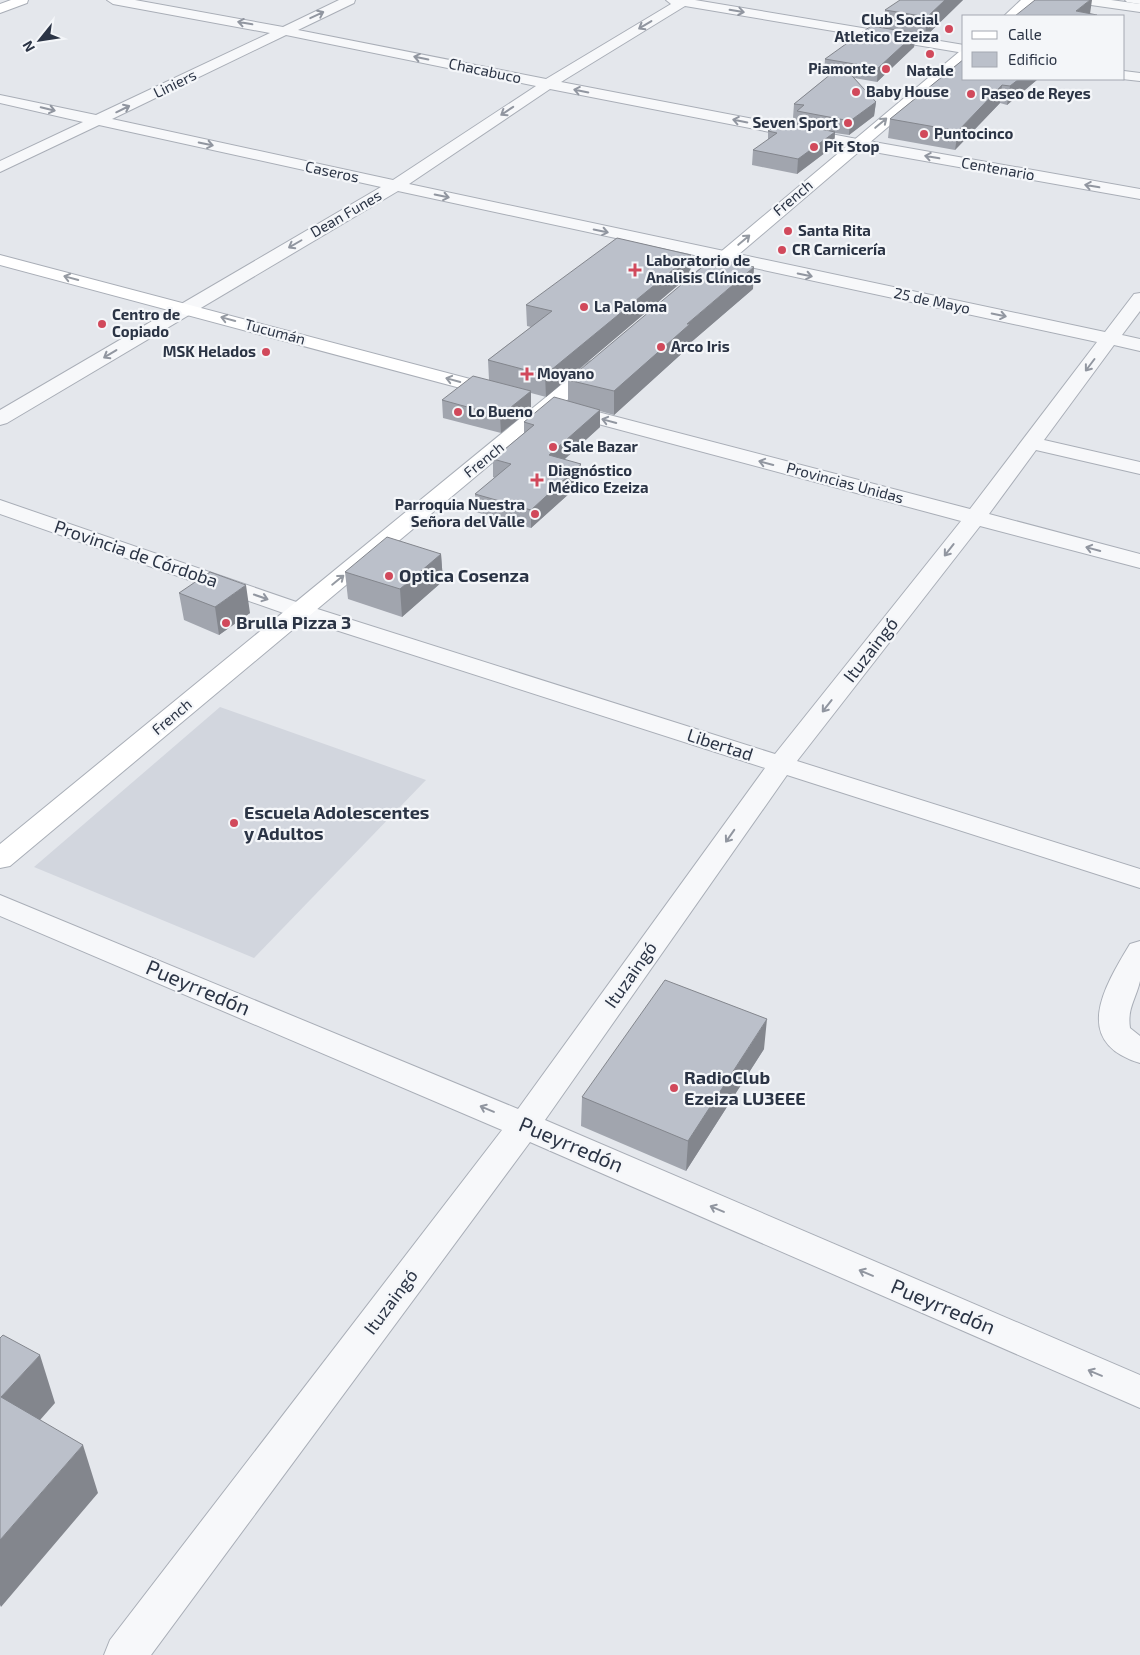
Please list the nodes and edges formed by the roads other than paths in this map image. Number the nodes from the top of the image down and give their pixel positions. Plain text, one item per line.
1 (22, 0) edge
2 (113, 0) edge
3 (349, 0) edge
4 (1029, 0) edge
5 (1084, 0) edge
6 (1131, 0) edge
7 (680, 1) edge
8 (1140, 1) edge
9 (1140, 8) edge
10 (0, 9) edge
11 (1011, 15) edge
12 (284, 30) junction
13 (962, 48) edge
14 (962, 57) edge
15 (1125, 75) edge
16 (1140, 77) edge
17 (548, 84) junction
18 (0, 99) edge
19 (99, 120) junction
20 (857, 144) junction
21 (0, 167) edge
22 (394, 186) junction
23 (1140, 194) edge
24 (723, 257) junction
25 (0, 260) edge
26 (678, 296) edge
27 (1140, 298) edge
28 (187, 308) junction
29 (1110, 338) junction
30 (1140, 345) edge
31 (610, 354) edge
32 (534, 402) junction
33 (0, 419) edge
34 (1031, 443) junction
35 (1140, 468) edge
36 (0, 507) edge
37 (975, 518) junction
38 (1140, 561) edge
39 (300, 611) junction
40 (781, 764) junction
41 (0, 859) edge
42 (1140, 879) edge
43 (0, 905) edge
44 (1140, 951) edge
45 (1129, 1044) edge
46 (524, 1125) junction
47 (1140, 1392) edge
48 (125, 1655) edge

1 - 10 street
12 -> 2 street, Chacabuco
12 -> 3 street, Liniers
4 - 11 street
5 - 9 street
6 - 8 lane
7 -> 13 street
7 -> 17 street, Dean Funes
17 -> 12 street, Chacabuco
19 -> 12 street, Liniers
20 -> 14 street, French
15 - 16 street
20 -> 17 street, Chacabuco
17 -> 22 street, Dean Funes
18 -> 19 street, Caseros
19 - 21 street, Liniers
19 -> 22 street, Caseros
23 -> 20 street, Centenario
24 -> 20 street, French
22 -> 24 street, Caseros
22 -> 28 street, Dean Funes
24 - 26 street, French
24 -> 29 street, 25 de Mayo
28 -> 25 street, Tucumán
27 - 29 street, Ituzaingó
32 -> 28 street, Tucumán
28 -> 33 street, Dean Funes
29 - 30 street, 25 de Mayo
29 -> 34 street, Ituzaingó
31 - 32 street, French
37 -> 32 street, Provincias Unidas
39 -> 32 street, French
34 - 35 street
34 - 37 street, Ituzaingó
36 -> 39 street, Provincia de Córdoba
38 -> 37 street, Provincias Unidas
37 -> 40 street, Ituzaingó
39 - 40 street, Libertad
39 - 41 street, French
40 - 42 street, Libertad
40 -> 46 street, Ituzaingó
46 -> 43 street, Pueyrredón
44 - 45 street
47 -> 46 street, Pueyrredón
46 - 48 street, Ituzaingó

